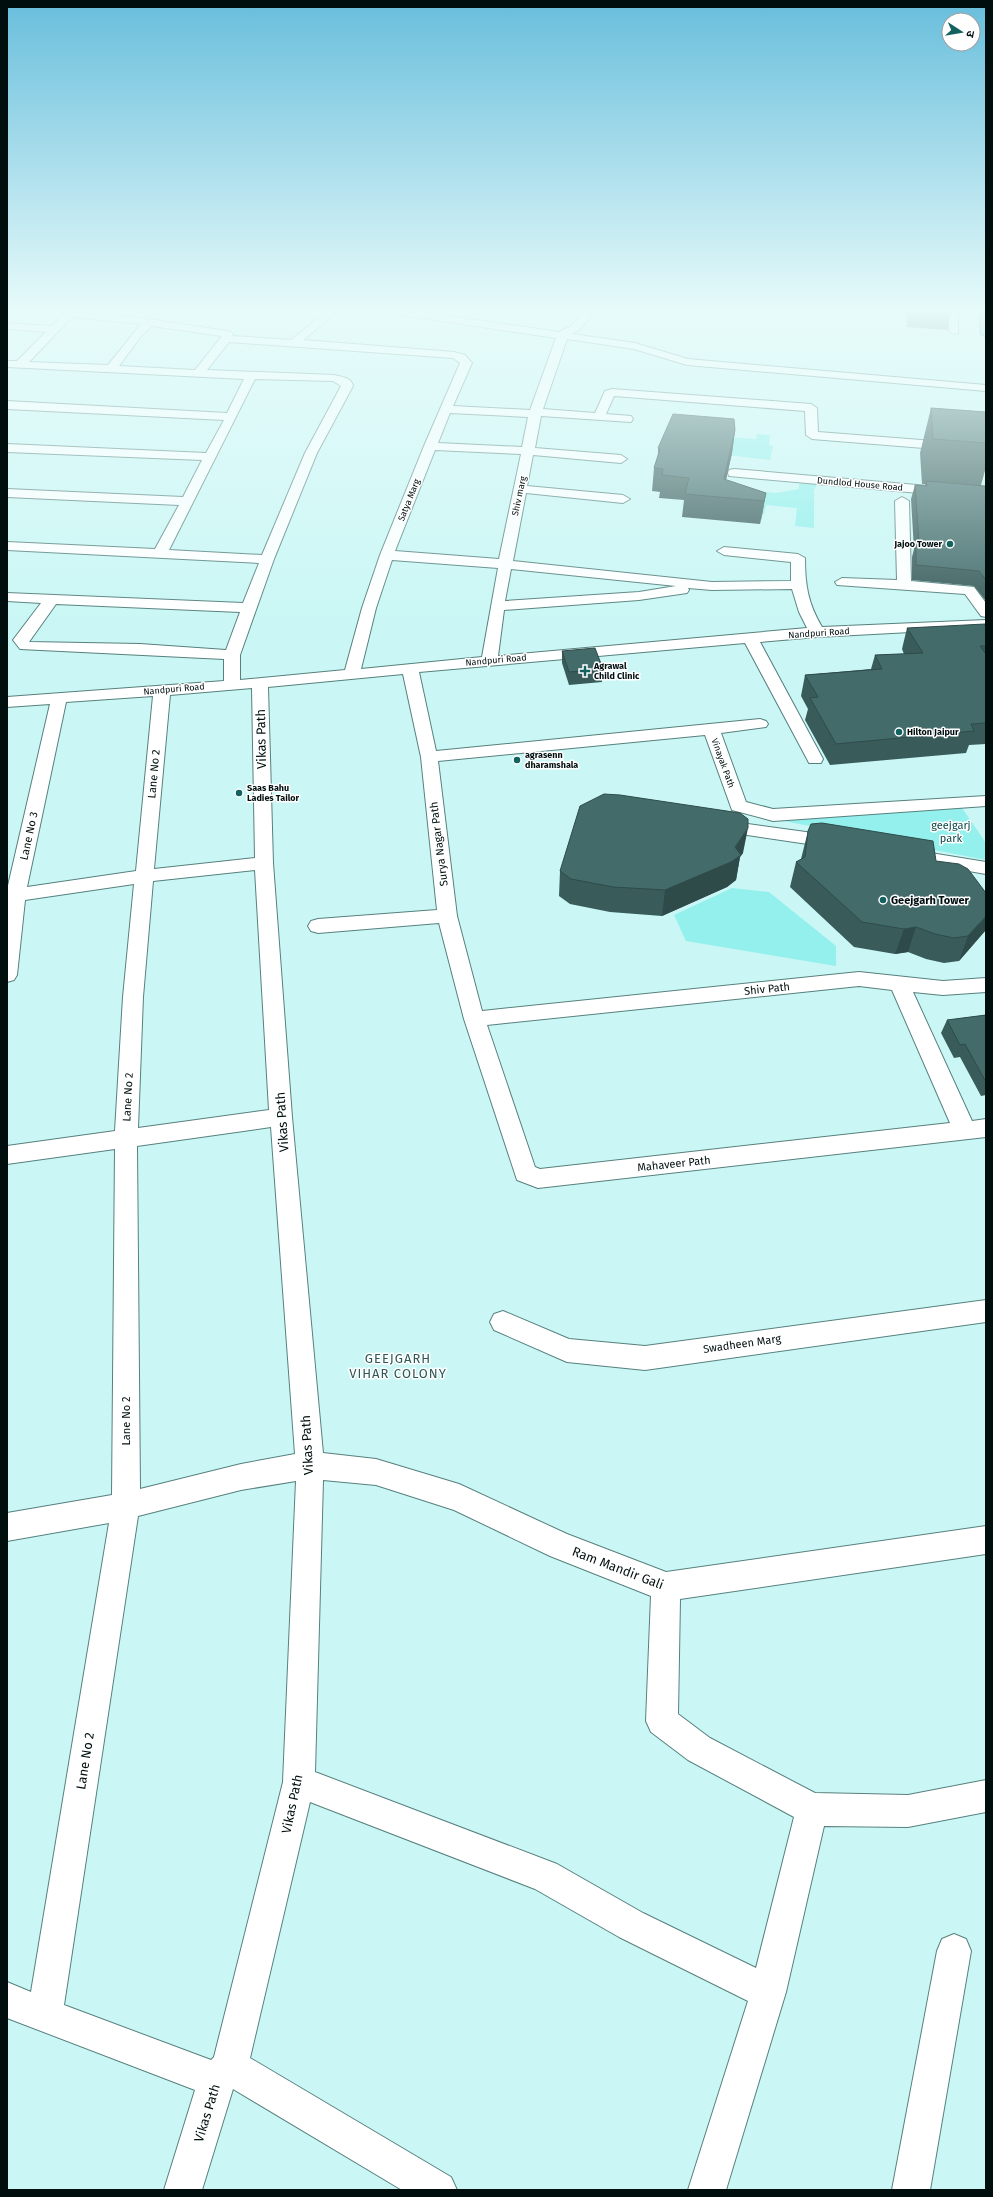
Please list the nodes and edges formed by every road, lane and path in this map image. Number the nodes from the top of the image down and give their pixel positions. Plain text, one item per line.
1 (185, 415) edge
2 (332, 415) edge
3 (444, 415) edge
4 (535, 415) edge
5 (559, 415) edge
6 (811, 415) edge
7 (231, 417) joint
8 (598, 417) joint
9 (627, 419) dead end
10 (430, 446) junction
11 (7, 448) edge
12 (986, 449) edge
13 (529, 451) junction
14 (210, 457) junction
15 (621, 459) dead end
16 (734, 473) dead end
17 (521, 489) junction
18 (7, 493) edge
19 (986, 495) edge
20 (623, 499) dead end
21 (188, 500) junction
22 (902, 502) dead end
23 (7, 546) edge
24 (724, 551) dead end
25 (160, 553) junction
26 (387, 555) junction
27 (267, 559) junction
28 (505, 564) junction
29 (842, 582) dead end
30 (798, 585) junction
31 (904, 585) junction
32 (712, 586) junction
33 (7, 597) edge
34 (51, 600) junction
35 (497, 606) junction
36 (248, 608) junction
37 (986, 613) edge
38 (986, 624) edge
39 (817, 632) junction
40 (750, 638) junction
41 (232, 655) junction
42 (489, 661) junction
43 (410, 669) junction
44 (352, 674) junction
45 (260, 683) junction
46 (232, 684) junction
47 (162, 690) junction
48 (59, 698) junction
49 (7, 702) edge
50 (760, 724) dead end
51 (711, 729) junction
52 (429, 757) junction
53 (814, 760) dead end
54 (986, 801) edge
55 (700, 823) edge
56 (849, 844) edge
57 (887, 851) edge
58 (264, 864) junction
59 (986, 868) edge
60 (144, 876) junction
61 (11, 896) edge
62 (447, 916) junction
63 (318, 926) dead end
64 (7, 974) edge
65 (899, 984) junction
66 (986, 986) edge
67 (474, 1019) junction
68 (281, 1117) junction
69 (976, 1130) edge
70 (126, 1138) junction
71 (7, 1155) edge
72 (986, 1312) edge
73 (503, 1322) dead end
74 (310, 1465) junction
75 (126, 1506) junction
76 (7, 1527) edge
77 (986, 1540) edge
78 (666, 1587) junction
79 (299, 1782) junction
80 (986, 1796) edge
81 (812, 1809) junction
82 (954, 1951) dead end
83 (768, 1992) junction
84 (7, 2000) edge
85 (45, 2016) junction
86 (223, 2073) junction
87 (183, 2190) edge
88 (438, 2190) edge
89 (707, 2190) edge
90 (911, 2190) edge

1 - 7 street
2 - 27 street
3 - 10 street, Satya Marg
4 - 13 street, Shiv marg
5 - 8 street
6 - 12 street
7 - 14 street
8 - 9 street
10 - 13 street
10 - 26 street, Satya Marg
11 - 14 street
13 - 15 street
13 - 17 street, Shiv marg
14 - 21 street
16 - 19 street, Dundlod House Road
17 - 20 street
17 - 28 street, Shiv marg
18 - 21 street
21 - 25 street
22 - 31 street
23 - 25 street
24 - 30 street
25 - 27 street
26 - 28 street
26 - 44 street, Satya Marg
27 - 36 street
28 - 32 street
28 - 35 street, Shiv marg
29 - 31 street
30 - 32 street
30 - 39 street
31 - 37 street
32 - 35 street
33 - 34 street
34 - 36 street
34 - 41 street
35 - 42 street, Shiv marg
36 - 41 street
38 - 39 street, Nandpuri Road
39 - 40 street, Nandpuri Road
40 - 42 street, Nandpuri Road
40 - 53 street
41 - 46 street
42 - 43 street, Nandpuri Road
43 - 44 street, Nandpuri Road
43 - 52 street, Surya Nagar Path
44 - 45 street, Nandpuri Road
45 - 46 street, Nandpuri Road
45 - 58 street, Vikas Path
46 - 47 street, Nandpuri Road
47 - 48 street, Nandpuri Road
47 - 60 street, Lane No 2
48 - 49 street, Nandpuri Road
48 - 61 street, Lane No 3
50 - 51 street
51 - 52 street, Vinayak Path
51 - 54 street, Vinayak Path
52 - 62 street, Surya Nagar Path
55 - 56 street
57 - 59 street
58 - 60 street
58 - 68 street, Vikas Path
60 - 61 street
60 - 70 street, Lane No 2
61 - 64 street, Lane No 3
62 - 63 street
62 - 67 street, Surya Nagar Path
65 - 66 street, Shiv Path
65 - 67 street, Shiv Path
65 - 69 street
67 - 69 street, Mahaveer Path
68 - 70 street
68 - 74 street, Vikas Path
70 - 71 street
70 - 75 street, Lane No 2
72 - 73 street, Swadheen Marg
74 - 75 street
74 - 78 street, Ram Mandir Gali
74 - 79 street, Vikas Path
75 - 76 street
75 - 85 street, Lane No 2
77 - 78 street, Ram Mandir Gali
78 - 81 street
79 - 83 street
79 - 86 street, Vikas Path
80 - 81 street
81 - 83 street
82 - 90 street
83 - 89 street
84 - 85 street
85 - 86 street
86 - 87 street, Vikas Path
86 - 88 street

